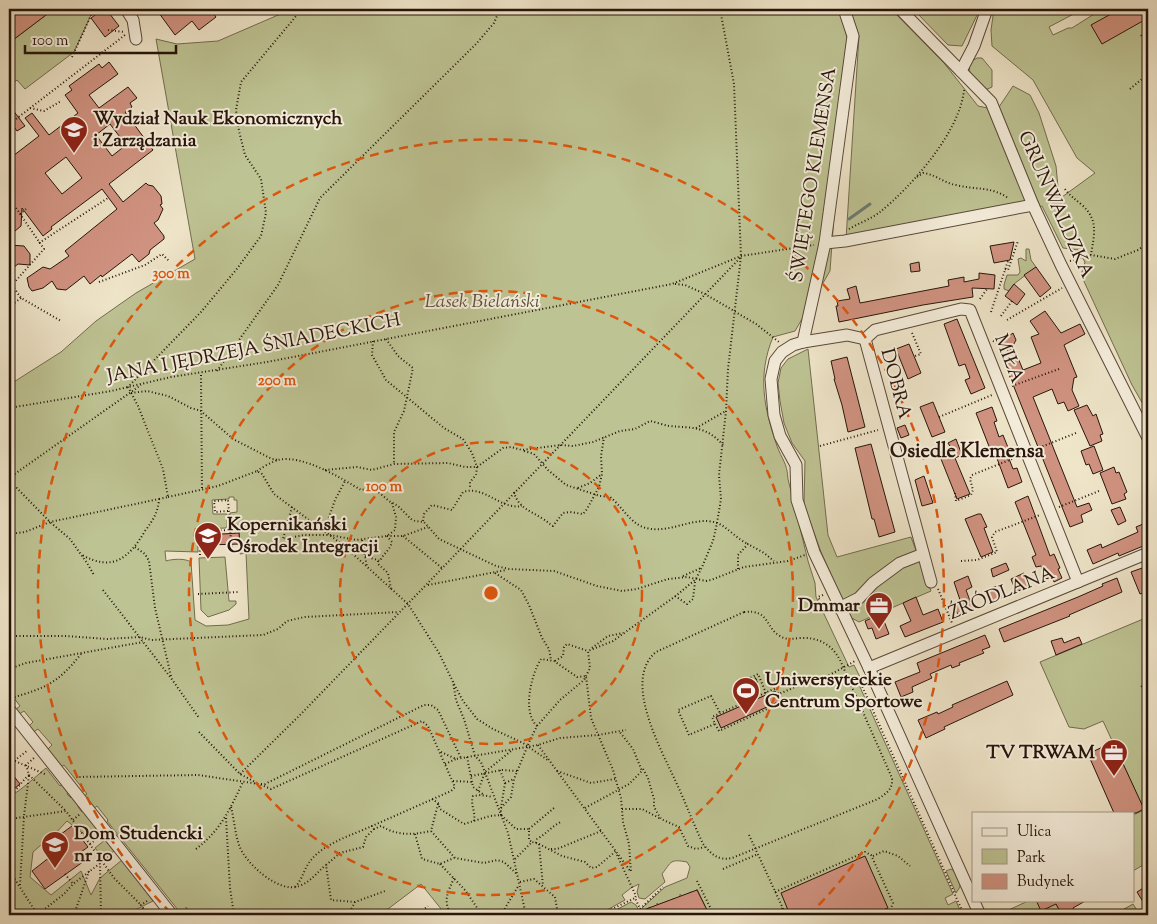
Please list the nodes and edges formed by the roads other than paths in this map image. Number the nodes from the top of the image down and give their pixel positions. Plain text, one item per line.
1 (126, 9) edge
2 (844, 9) edge
3 (900, 9) edge
4 (987, 9) edge
5 (131, 33) road end
6 (961, 70) junction
7 (1032, 205) junction
8 (826, 243) junction
9 (865, 339) junction
10 (803, 342) junction
11 (1148, 438) edge
12 (1148, 553) edge
13 (923, 554) junction
14 (1078, 582) junction
15 (934, 584) road end
16 (834, 610) junction
17 (869, 668) junction
18 (9, 709) edge
19 (972, 897) edge
20 (974, 902) edge
21 (172, 915) edge
22 (980, 915) edge

1 - 5 street
2 - 8 street, ŚWIĘTEGO KLEMENSA
3 - 6 street, GRUNWALDZKA
4 - 6 street
6 - 7 street, GRUNWALDZKA
7 - 8 street
7 - 11 street, GRUNWALDZKA
8 - 10 street, ŚWIĘTEGO KLEMENSA
9 - 10 street
9 - 13 street, DOBRA
9 - 14 street, MIŁA
10 - 16 street
12 - 14 street, ŹRÓDLANA
13 - 15 street, DOBRA
13 - 16 street
14 - 17 street, ŹRÓDLANA
16 - 17 street
17 - 19 street
18 - 21 street
20 - 22 street

